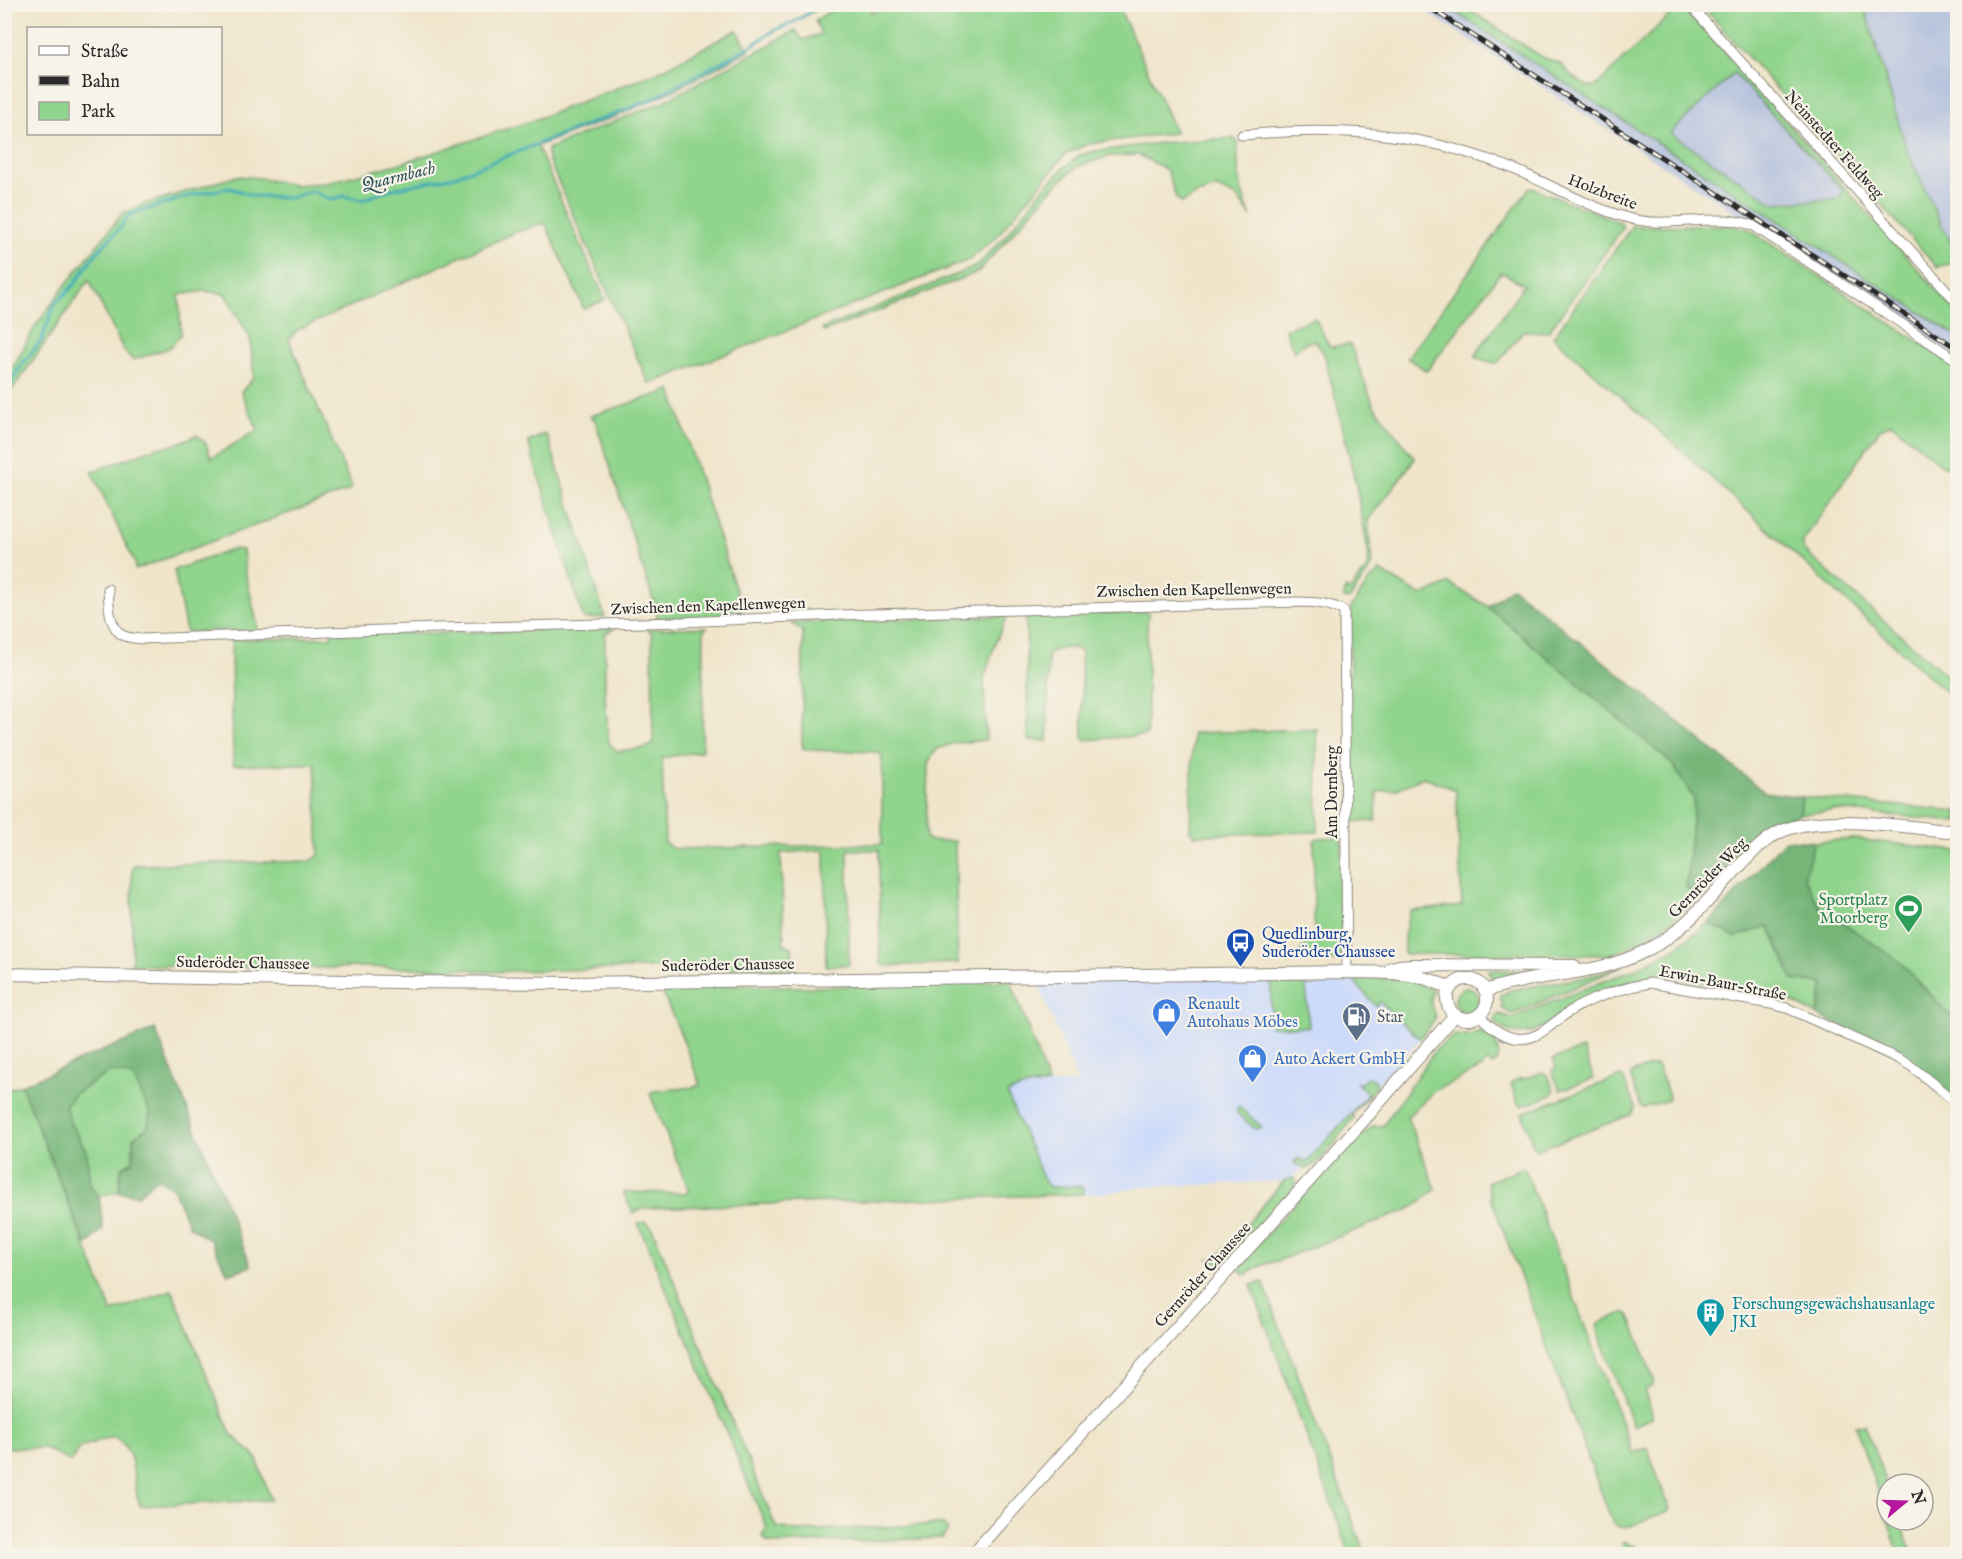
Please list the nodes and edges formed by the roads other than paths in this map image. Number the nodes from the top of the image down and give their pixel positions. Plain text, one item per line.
1 (1689, 4) edge
2 (1242, 135) dead end
3 (1958, 303) edge
4 (1958, 361) edge
5 (108, 589) dead end
6 (1344, 611) joint
7 (1958, 832) edge
8 (1593, 969) junction
9 (1347, 972) junction
10 (1383, 973) junction
11 (4, 974) edge
12 (1450, 989) junction
13 (1485, 991) junction
14 (1455, 1015) junction
15 (1479, 1015) junction
16 (1958, 1104) edge
17 (974, 1554) edge

1 - 3 street, Neinstedter Feldweg
2 - 4 street, Holzbreite
5 - 6 street, Zwischen den Kapellenwegen
6 - 9 street, Am Dornberg
7 - 8 street, Gernröder Weg
8 - 10 street
8 - 13 street, Gernröder Weg
9 - 10 street, Suderöder Chaussee
9 - 11 street, Suderöder Chaussee
10 - 12 street, Suderöder Chaussee
12 - 13 street
12 - 14 street
13 - 15 street
14 - 15 street
14 - 17 street, Gernröder Chaussee
15 - 16 street, Erwin-Baur-Straße

